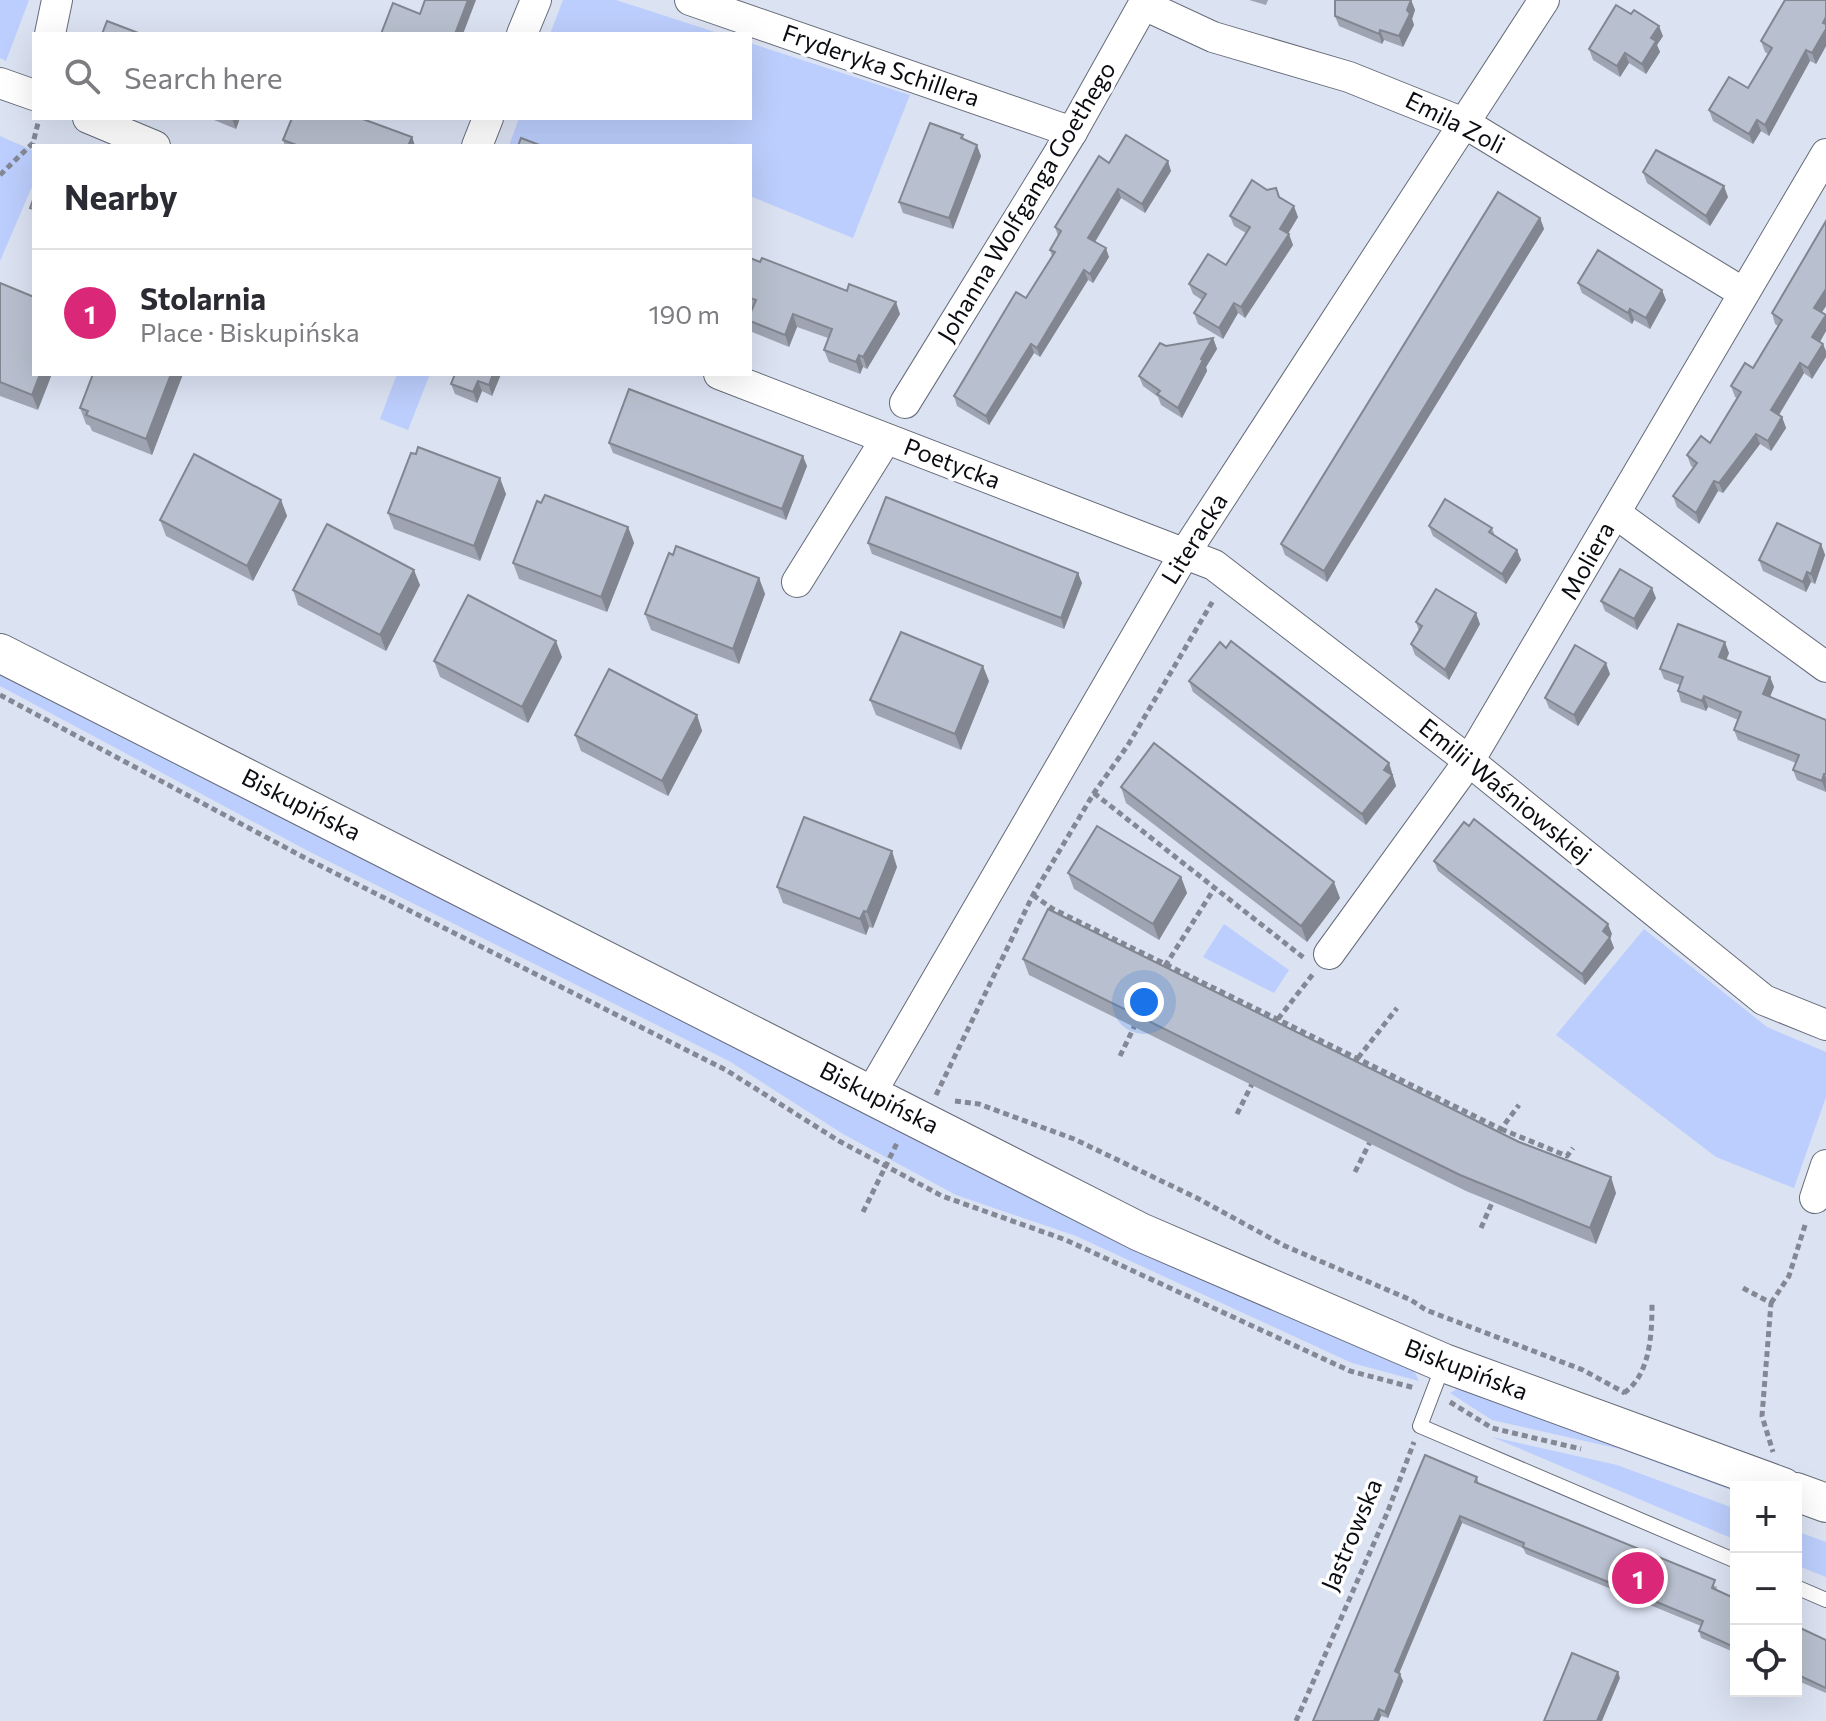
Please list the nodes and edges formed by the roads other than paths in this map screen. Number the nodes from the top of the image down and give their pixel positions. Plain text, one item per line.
1 (57, 0) edge
2 (536, 0) edge
3 (690, 0) edge
4 (1544, 0) edge
5 (1145, 2) edge
6 (50, 32) edge
7 (523, 32) edge
8 (0, 83) edge
9 (32, 94) edge
10 (93, 120) edge
11 (487, 120) edge
12 (1466, 124) junction
13 (1072, 132) junction
14 (150, 144) edge
15 (478, 144) edge
16 (1826, 154) edge
17 (1742, 292) junction
18 (724, 376) edge
19 (905, 403) dead end
20 (886, 439) junction
21 (1615, 513) junction
22 (1183, 556) junction
23 (797, 582) dead end
24 (0, 653) edge
25 (1826, 667) edge
26 (1469, 761) junction
27 (1323, 961) road end
28 (1826, 1025) edge
29 (871, 1093) junction
30 (1826, 1165) edge
31 (1815, 1198) road end
32 (1444, 1363) junction
33 (1785, 1481) edge
34 (1802, 1490) edge
35 (1826, 1503) edge
36 (1730, 1558) edge
37 (1802, 1590) edge
38 (1826, 1600) edge

1 - 6 street
2 - 7 street
3 - 13 street, Fryderyka Schillera
4 - 12 street, Literacka
5 - 12 street, Emila Zoli
5 - 13 street, Johanna Wolfganga Goethego
8 - 9 street
10 - 14 street
11 - 15 street
12 - 17 street, Emila Zoli
12 - 22 street, Literacka
13 - 19 street, Johanna Wolfganga Goethego
16 - 17 street, Moliera
17 - 21 street, Moliera
18 - 20 street, Poetycka
20 - 22 street, Poetycka
20 - 23 street
21 - 25 street
21 - 26 street, Moliera
22 - 26 street, Emilii Waśniowskiej
22 - 29 street, Literacka
24 - 29 street, Biskupińska
26 - 27 street, Moliera
26 - 28 street, Emilii Waśniowskiej
29 - 32 street, Biskupińska
30 - 31 street
32 - 33 street, Biskupińska
32 - 36 lane
34 - 35 street, Biskupińska
37 - 38 lane

